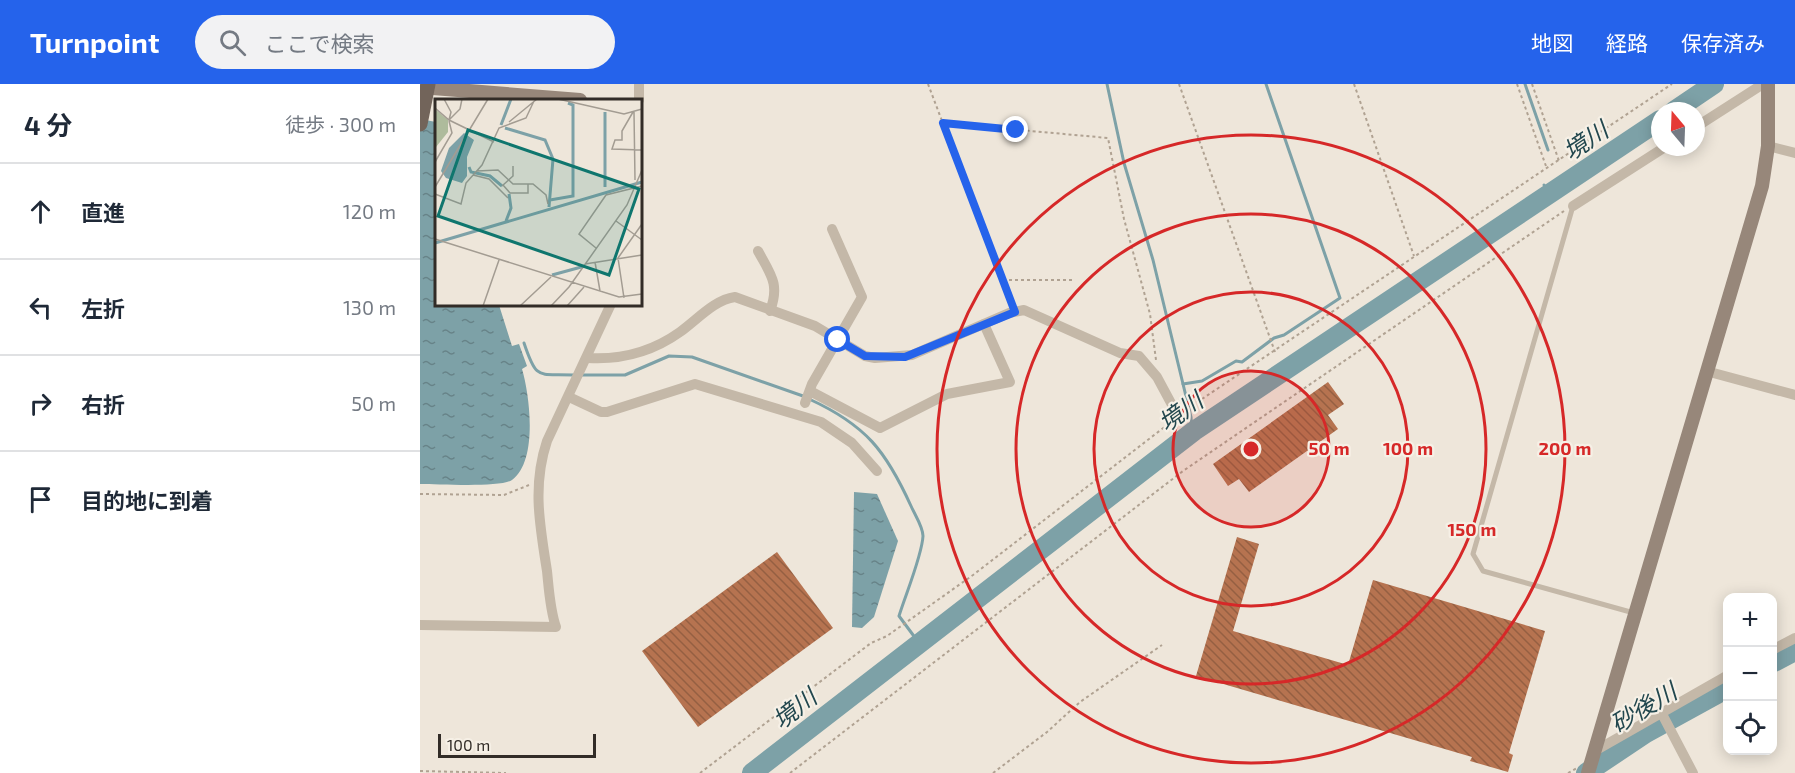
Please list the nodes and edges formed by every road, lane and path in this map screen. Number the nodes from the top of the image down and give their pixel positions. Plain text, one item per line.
1 (928, 84) edge
2 (1179, 84) edge
3 (1354, 84) edge
4 (1518, 84) edge
5 (1532, 84) edge
6 (1672, 84) edge
7 (1763, 84) edge
8 (1768, 84) edge
9 (425, 87) edge
10 (568, 99) edge
11 (421, 120) edge
12 (1705, 121) edge
13 (943, 123) junction
14 (1768, 146) junction
15 (1795, 153) edge
16 (1651, 156) edge
17 (1559, 160) junction
18 (1547, 169) junction
19 (1573, 206) junction
20 (832, 229) dead end
21 (758, 251) dead end
22 (1414, 256) junction
23 (1003, 280) junction
24 (1072, 280) dead end
25 (610, 306) edge
26 (771, 310) junction
27 (1015, 312) junction
28 (984, 324) junction
29 (838, 340) junction
30 (1275, 352) junction
31 (588, 358) junction
32 (1706, 371) junction
33 (1157, 377) junction
34 (810, 390) junction
35 (1795, 395) edge
36 (569, 397) junction
37 (805, 403) dead end
38 (1178, 416) junction
39 (877, 471) dead end
40 (537, 481) junction
41 (420, 494) edge
42 (1634, 614) junction
43 (420, 625) edge
44 (1795, 638) edge
45 (1162, 645) dead end
46 (1777, 648) edge
47 (1723, 678) edge
48 (1662, 715) junction
49 (1588, 763) edge
50 (420, 771) edge
51 (506, 773) edge
52 (700, 773) edge
53 (790, 773) edge
54 (993, 773) edge
55 (1568, 773) edge
56 (1693, 773) edge

1 - 13 path
2 - 30 path
3 - 22 path
4 - 18 path
5 - 17 path
6 - 17 path
7 - 12 street
8 - 14 street
9 - 10 street
9 - 11 main road
13 - 23 path
13 - 33 path
14 - 15 street
14 - 32 street
16 - 19 street
17 - 18 path
18 - 22 path
19 - 42 lane
19 - 53 path
20 - 29 street
21 - 26 street
22 - 30 path
23 - 24 path
23 - 27 path
25 - 31 street
26 - 29 street
26 - 31 street
27 - 28 street
27 - 33 street
28 - 29 street
28 - 34 street
29 - 34 street
30 - 38 path
31 - 36 street
32 - 35 street
32 - 42 street
33 - 38 street
34 - 37 street
36 - 39 street
36 - 40 street
38 - 52 path
40 - 41 path
40 - 43 street
42 - 49 street
44 - 46 street
45 - 54 path
47 - 48 street
48 - 49 street
48 - 56 street
49 - 55 path
50 - 51 path

